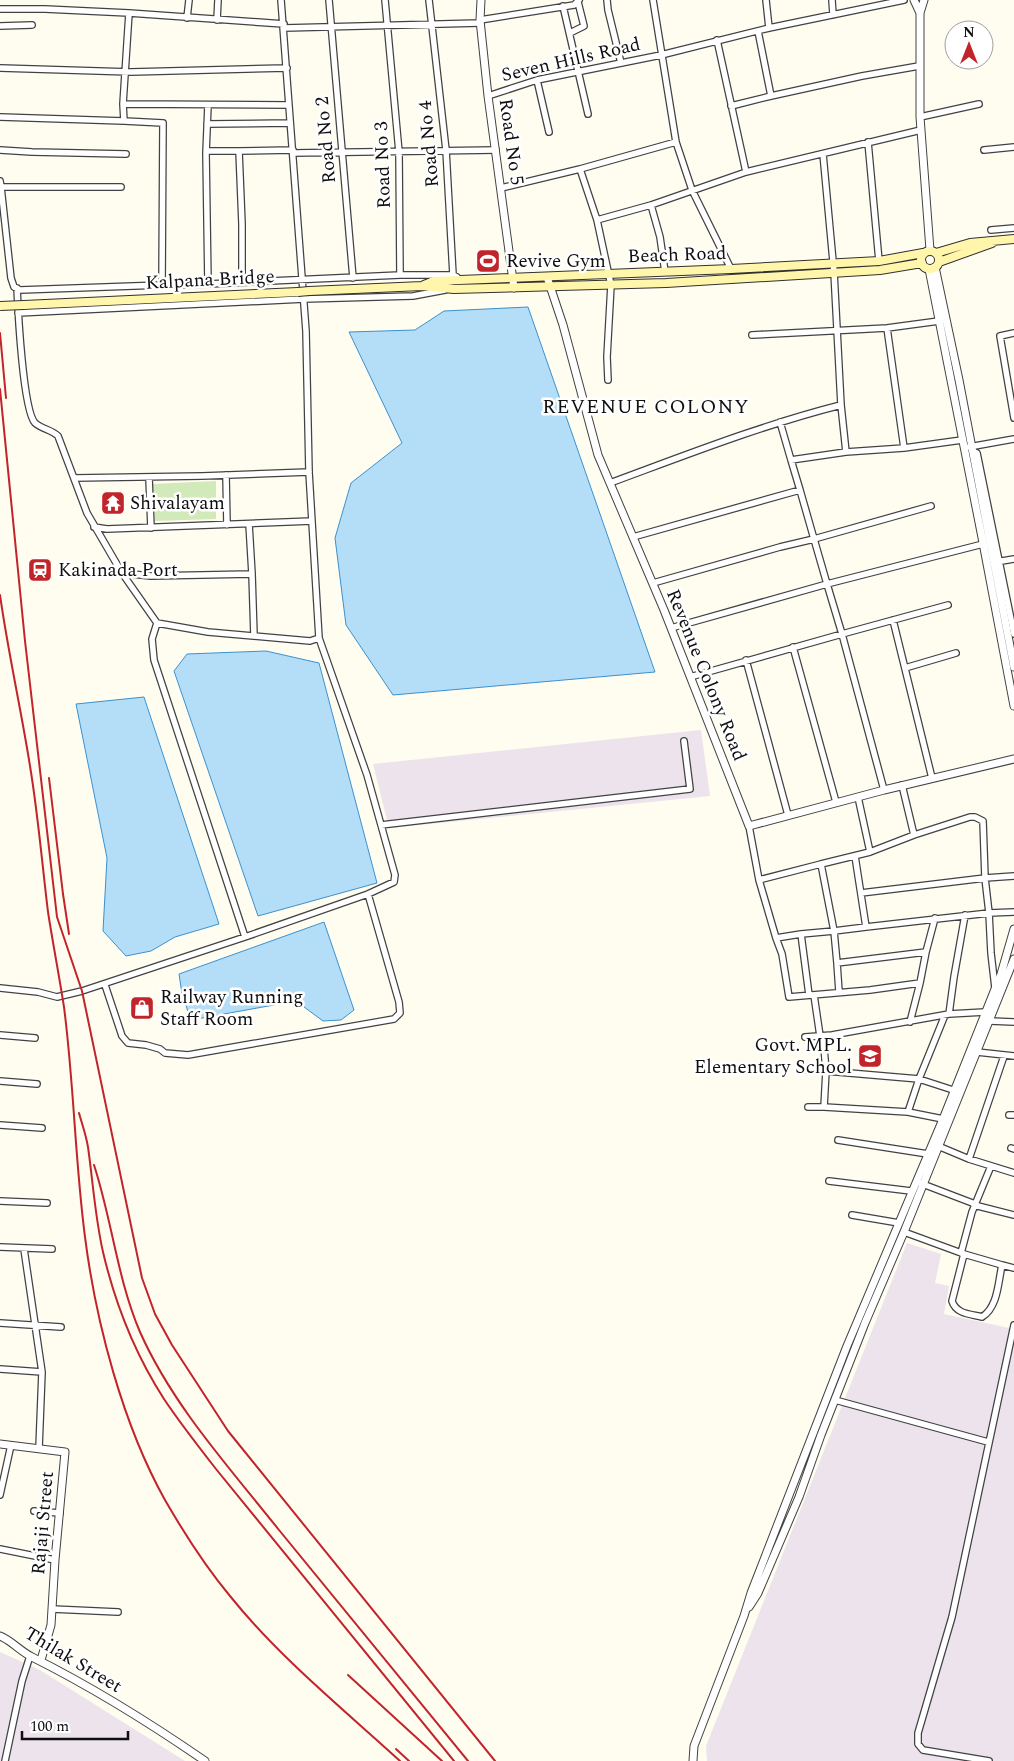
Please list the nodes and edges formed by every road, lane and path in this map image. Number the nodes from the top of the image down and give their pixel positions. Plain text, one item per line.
1 (189, 0) edge
2 (218, 0) edge
3 (281, 0) edge
4 (329, 0) edge
5 (385, 0) edge
6 (430, 0) edge
7 (482, 0) edge
8 (607, 0) edge
9 (653, 0) edge
10 (766, 0) edge
11 (832, 0) edge
12 (904, 0) edge
13 (914, 0) edge
14 (924, 0) edge
15 (578, 1) edge
16 (563, 6) junction
17 (0, 9) edge
18 (129, 13) junction
19 (920, 13) junction
20 (833, 15) junction
21 (187, 18) junction
22 (217, 20) junction
23 (480, 22) junction
24 (432, 24) junction
25 (32, 25) dead end
26 (388, 25) junction
27 (0, 26) edge
28 (284, 26) junction
29 (332, 27) junction
30 (769, 28) junction
31 (758, 31) junction
32 (570, 34) junction
33 (717, 40) junction
34 (661, 55) junction
35 (621, 62) junction
36 (919, 66) junction
37 (0, 68) edge
38 (287, 68) junction
39 (126, 72) junction
40 (578, 72) junction
41 (537, 80) junction
42 (488, 96) junction
43 (771, 96) junction
44 (124, 104) junction
45 (208, 104) junction
46 (979, 104) dead end
47 (288, 105) junction
48 (731, 106) junction
49 (588, 114) dead end
50 (0, 117) edge
51 (920, 117) junction
52 (124, 121) junction
53 (290, 123) junction
54 (207, 124) junction
55 (921, 130) junction
56 (549, 132) dead end
57 (676, 142) junction
58 (868, 142) junction
59 (1014, 147) edge
60 (0, 150) edge
61 (446, 150) junction
62 (496, 150) junction
63 (984, 150) dead end
64 (206, 151) junction
65 (239, 151) junction
66 (293, 151) junction
67 (399, 152) junction
68 (343, 153) junction
69 (126, 154) dead end
70 (824, 154) junction
71 (580, 169) junction
72 (746, 172) junction
73 (0, 184) edge
74 (120, 187) dead end
75 (501, 188) junction
76 (692, 190) junction
77 (651, 205) junction
78 (597, 220) junction
79 (1014, 228) edge
80 (991, 230) dead end
81 (1004, 239) junction
82 (1014, 239) edge
83 (930, 252) junction
84 (879, 261) junction
85 (833, 263) junction
86 (922, 263) junction
87 (935, 266) junction
88 (731, 269) junction
89 (665, 272) junction
90 (834, 272) junction
91 (608, 274) junction
92 (400, 275) junction
93 (453, 275) junction
94 (547, 277) junction
95 (353, 278) junction
96 (513, 278) junction
97 (303, 280) junction
98 (463, 280) junction
99 (242, 282) junction
100 (208, 284) junction
101 (162, 285) junction
102 (611, 285) junction
103 (422, 286) junction
104 (550, 287) junction
105 (17, 288) junction
106 (514, 288) junction
107 (454, 289) junction
108 (304, 299) junction
109 (0, 306) edge
110 (18, 313) junction
111 (940, 321) junction
112 (887, 328) junction
113 (837, 332) junction
114 (1014, 333) edge
115 (752, 335) dead end
116 (608, 380) dead end
117 (841, 405) junction
118 (1014, 418) edge
119 (780, 422) junction
120 (1014, 439) edge
121 (967, 446) junction
122 (904, 448) junction
123 (846, 452) junction
124 (791, 460) junction
125 (309, 472) junction
126 (226, 475) junction
127 (74, 478) junction
128 (149, 478) junction
129 (610, 483) junction
130 (800, 490) junction
131 (931, 506) dead end
132 (312, 522) junction
133 (249, 524) junction
134 (227, 525) junction
135 (94, 528) junction
136 (150, 528) junction
137 (633, 537) junction
138 (814, 539) junction
139 (983, 544) junction
140 (1014, 559) edge
141 (996, 562) junction
142 (122, 573) junction
143 (252, 574) junction
144 (652, 583) junction
145 (828, 584) junction
146 (948, 605) dead end
147 (893, 620) junction
148 (157, 623) junction
149 (671, 628) junction
150 (842, 634) junction
151 (254, 636) junction
152 (1010, 637) edge
153 (318, 638) junction
154 (793, 647) junction
155 (956, 653) dead end
156 (746, 660) junction
157 (1014, 667) edge
158 (905, 668) junction
159 (690, 676) junction
160 (1014, 706) edge
161 (684, 741) dead end
162 (1014, 758) edge
163 (932, 778) junction
164 (902, 785) junction
165 (884, 790) junction
166 (858, 797) junction
167 (836, 802) junction
168 (788, 815) junction
169 (381, 825) junction
170 (749, 826) junction
171 (914, 835) junction
172 (870, 852) junction
173 (855, 856) junction
174 (821, 864) junction
175 (1014, 876) edge
176 (986, 878) junction
177 (759, 880) junction
178 (861, 893) junction
179 (368, 894) junction
180 (1014, 912) edge
181 (989, 913) junction
182 (965, 915) junction
183 (935, 918) junction
184 (866, 927) junction
185 (1014, 929) edge
186 (834, 931) junction
187 (802, 934) junction
188 (245, 937) junction
189 (776, 938) junction
190 (926, 952) junction
191 (1014, 958) edge
192 (837, 962) junction
193 (1008, 974) edge
194 (920, 983) junction
195 (105, 985) junction
196 (0, 988) edge
197 (995, 988) junction
198 (839, 992) junction
199 (812, 995) junction
200 (985, 1012) junction
201 (947, 1015) junction
202 (990, 1021) junction
203 (910, 1022) junction
204 (1014, 1022) edge
205 (0, 1035) edge
206 (821, 1036) junction
207 (805, 1037) dead end
208 (34, 1038) dead end
209 (977, 1052) junction
210 (1004, 1056) junction
211 (1014, 1056) edge
212 (804, 1069) dead end
213 (826, 1071) junction
214 (919, 1079) junction
215 (0, 1080) edge
216 (37, 1084) dead end
217 (953, 1090) junction
218 (824, 1107) junction
219 (808, 1108) dead end
220 (908, 1112) junction
221 (943, 1119) junction
222 (0, 1125) edge
223 (42, 1128) dead end
224 (838, 1140) dead end
225 (938, 1146) junction
226 (928, 1154) junction
227 (969, 1159) junction
228 (991, 1166) junction
229 (1014, 1173) edge
230 (829, 1181) dead end
231 (920, 1182) junction
232 (911, 1191) junction
233 (0, 1201) edge
234 (47, 1203) dead end
235 (975, 1204) junction
236 (852, 1215) dead end
237 (1014, 1215) edge
238 (899, 1223) junction
239 (904, 1232) junction
240 (0, 1247) edge
241 (24, 1249) junction
242 (52, 1249) dead end
243 (963, 1254) junction
244 (1002, 1265) junction
245 (1014, 1268) edge
246 (0, 1324) edge
247 (34, 1326) junction
248 (1014, 1326) edge
249 (61, 1327) dead end
250 (1014, 1333) edge
251 (0, 1369) edge
252 (42, 1372) junction
253 (835, 1400) junction
254 (988, 1442) junction
255 (0, 1444) edge
256 (11, 1445) junction
257 (39, 1448) junction
258 (0, 1456) edge
259 (8, 1458) junction
260 (0, 1495) edge
261 (34, 1511) dead end
262 (60, 1513) junction
263 (0, 1549) edge
264 (55, 1560) junction
265 (52, 1609) junction
266 (118, 1612) dead end
267 (744, 1616) junction
268 (0, 1636) edge
269 (30, 1656) junction
270 (40, 1660) junction
271 (4, 1761) edge
272 (205, 1761) edge
273 (693, 1761) edge
274 (989, 1761) edge

1 - 21 street
2 - 22 street
3 - 28 street
4 - 29 street, Road No 2
5 - 26 street, Road No 3
6 - 24 street, Road No 4
7 - 23 street, Road No 5
8 - 35 street
9 - 34 street
10 - 30 street
11 - 20 street
12 - 20 street, Seven Hills Road
13 - 19 street
14 - 19 street
15 - 16 street
15 - 32 street
16 - 23 street
16 - 32 street
17 - 18 street
18 - 21 street
18 - 39 street
19 - 36 street
20 - 30 street, Seven Hills Road
21 - 22 street
22 - 28 street
23 - 24 street
23 - 42 street, Road No 5
24 - 26 street
24 - 61 street, Road No 4
25 - 27 street
26 - 29 street
26 - 67 street, Road No 3
28 - 29 street
28 - 38 street
29 - 68 street, Road No 2
30 - 31 street, Seven Hills Road
31 - 33 street, Seven Hills Road
31 - 43 street
32 - 40 street
33 - 34 street, Seven Hills Road
33 - 48 street
34 - 35 street, Seven Hills Road
34 - 57 street
35 - 40 street, Seven Hills Road
36 - 43 street
36 - 51 street
37 - 39 street
38 - 39 street
38 - 47 street
39 - 44 street
40 - 41 street, Seven Hills Road
40 - 49 street
41 - 42 street, Seven Hills Road
41 - 56 street
42 - 62 street, Road No 5
43 - 48 street
44 - 45 street
44 - 52 street
45 - 47 street
45 - 54 street
46 - 51 street
47 - 53 street
48 - 72 street
50 - 52 street
51 - 55 street
52 - 101 street
53 - 54 street
53 - 66 street
54 - 64 street
55 - 58 street
55 - 83 street
57 - 71 street
57 - 76 street
58 - 70 street
58 - 84 street
59 - 63 street
60 - 69 street
61 - 62 street
61 - 67 street
61 - 93 street, Road No 4
62 - 75 street, Road No 5
64 - 65 street
64 - 100 street
65 - 66 street
65 - 99 street
66 - 68 street
66 - 97 street
67 - 68 street
67 - 92 street, Road No 3
68 - 95 street, Road No 2
70 - 72 street
70 - 85 street
71 - 75 street
71 - 78 street
72 - 76 street
73 - 74 street
73 - 105 street
75 - 96 street, Road No 5
76 - 77 street
76 - 88 street
77 - 78 street
77 - 89 street
78 - 91 street
79 - 80 street
81 - 82 main road, Beach Road
81 - 83 main road, Beach Road
81 - 87 main road, Beach Road
83 - 84 main road, Beach Road
83 - 86 main road
83 - 87 main road
84 - 85 main road, Beach Road
85 - 88 main road, Beach Road
85 - 90 street
86 - 87 main road
86 - 90 main road, Beach Road
87 - 111 street
87 - 121 street
88 - 89 main road, Beach Road
89 - 91 main road, Beach Road
90 - 102 main road, Beach Road
90 - 113 street
91 - 94 main road, Beach Road
91 - 102 street
92 - 93 street
92 - 95 street
93 - 98 street
94 - 96 main road, Beach Road
94 - 104 street, Revenue Colony Road
95 - 97 street
96 - 98 main road, Beach Road
96 - 106 street, Road No 5
97 - 99 street
97 - 108 street
98 - 103 main road, Beach Road
99 - 100 street
100 - 101 street
101 - 105 street
102 - 104 main road, Beach Road
102 - 116 street
103 - 107 main road, Beach Road
103 - 109 main road, Kalpana Bridge, bridge
104 - 106 main road, Beach Road
104 - 129 street, Revenue Colony Road
105 - 110 street
106 - 107 main road, Beach Road
107 - 108 street
108 - 110 street
108 - 125 street
110 - 127 street
111 - 112 street
111 - 121 street
112 - 113 street
112 - 122 street
113 - 115 street
113 - 117 street
114 - 118 street
117 - 119 street
117 - 123 street
119 - 124 street
119 - 129 street
120 - 121 street
121 - 122 street
121 - 139 street
121 - 141 street
122 - 123 street
123 - 124 street
124 - 130 street
125 - 126 street
125 - 132 street
126 - 128 street
126 - 134 street
127 - 128 street
127 - 135 street
128 - 136 street
129 - 137 street, Revenue Colony Road
130 - 137 street
130 - 138 street
131 - 138 street
132 - 133 street
132 - 153 street
133 - 134 street
133 - 143 street
134 - 136 street
135 - 136 street
135 - 142 street
137 - 144 street, Revenue Colony Road
138 - 144 street
138 - 145 street
139 - 145 street
139 - 152 street
140 - 141 street
141 - 152 street
142 - 143 street
142 - 148 street
143 - 151 street
144 - 149 street, Revenue Colony Road
145 - 149 street
145 - 150 street
146 - 147 street
147 - 150 street
147 - 158 street
148 - 151 street
148 - 188 street
149 - 159 street, Revenue Colony Road
150 - 154 street
150 - 165 street
151 - 153 street
152 - 157 street
152 - 160 street
153 - 169 street
154 - 156 street
154 - 167 street
155 - 158 street
156 - 159 street
156 - 168 street
158 - 163 street
159 - 170 street, Revenue Colony Road
161 - 169 street
162 - 163 street
163 - 164 street
164 - 165 street
164 - 171 street
165 - 166 street
166 - 167 street
166 - 172 street
167 - 168 street
168 - 170 street
169 - 179 street
170 - 177 street
171 - 172 street
171 - 176 street
172 - 173 street
173 - 174 street
173 - 178 street
174 - 177 street
174 - 186 street
175 - 176 street
176 - 178 street
176 - 181 street
177 - 189 street
178 - 184 street
179 - 188 street
179 - 195 street
180 - 181 street
181 - 182 street
181 - 197 street
182 - 183 street
182 - 201 street
183 - 184 street
183 - 190 street
184 - 186 street
185 - 193 street
186 - 187 street
186 - 192 street
187 - 189 street
187 - 199 street
188 - 195 street
189 - 199 street
190 - 192 street
190 - 194 street
191 - 193 street
192 - 198 street
193 - 197 street
193 - 202 street
194 - 198 street
194 - 203 street
195 - 196 street
197 - 200 street
198 - 199 street
199 - 206 street
200 - 201 street
200 - 217 street
201 - 203 street
201 - 214 street
202 - 204 street
202 - 209 street
203 - 206 street
205 - 208 street
206 - 207 street
206 - 213 street
209 - 210 street
209 - 225 street
210 - 211 street
210 - 227 street
212 - 213 street
213 - 214 street
213 - 218 street
214 - 217 street
214 - 220 street
215 - 216 street
217 - 221 street
218 - 219 street
218 - 220 street
220 - 221 street
221 - 226 street
222 - 223 street
224 - 226 street
225 - 227 street
225 - 231 street
226 - 231 street
227 - 228 street
228 - 229 street
228 - 235 street
230 - 232 street
231 - 232 street
231 - 235 street
231 - 239 street
232 - 238 street
233 - 234 street
235 - 237 street
235 - 243 street
236 - 238 street
238 - 267 street
239 - 243 street
239 - 253 street
240 - 241 street
241 - 242 street
241 - 247 street
243 - 244 street
243 - 244 street
244 - 245 street
246 - 247 street
247 - 249 street
247 - 252 street
248 - 250 street
250 - 254 street
251 - 252 street
252 - 257 street
253 - 254 street
253 - 267 street
254 - 274 street
255 - 256 street, Rajaji Street
256 - 257 street, Rajaji Street
256 - 259 street
257 - 262 street, Rajaji Street
258 - 259 street
259 - 260 street
261 - 262 street
262 - 264 street, Rajaji Street
263 - 264 street
264 - 265 street, Rajaji Street
265 - 266 street
265 - 270 street, Rajaji Street
267 - 273 street
268 - 269 street, Thilak Street
269 - 270 street, Thilak Street
269 - 271 street
270 - 272 street, Thilak Street

